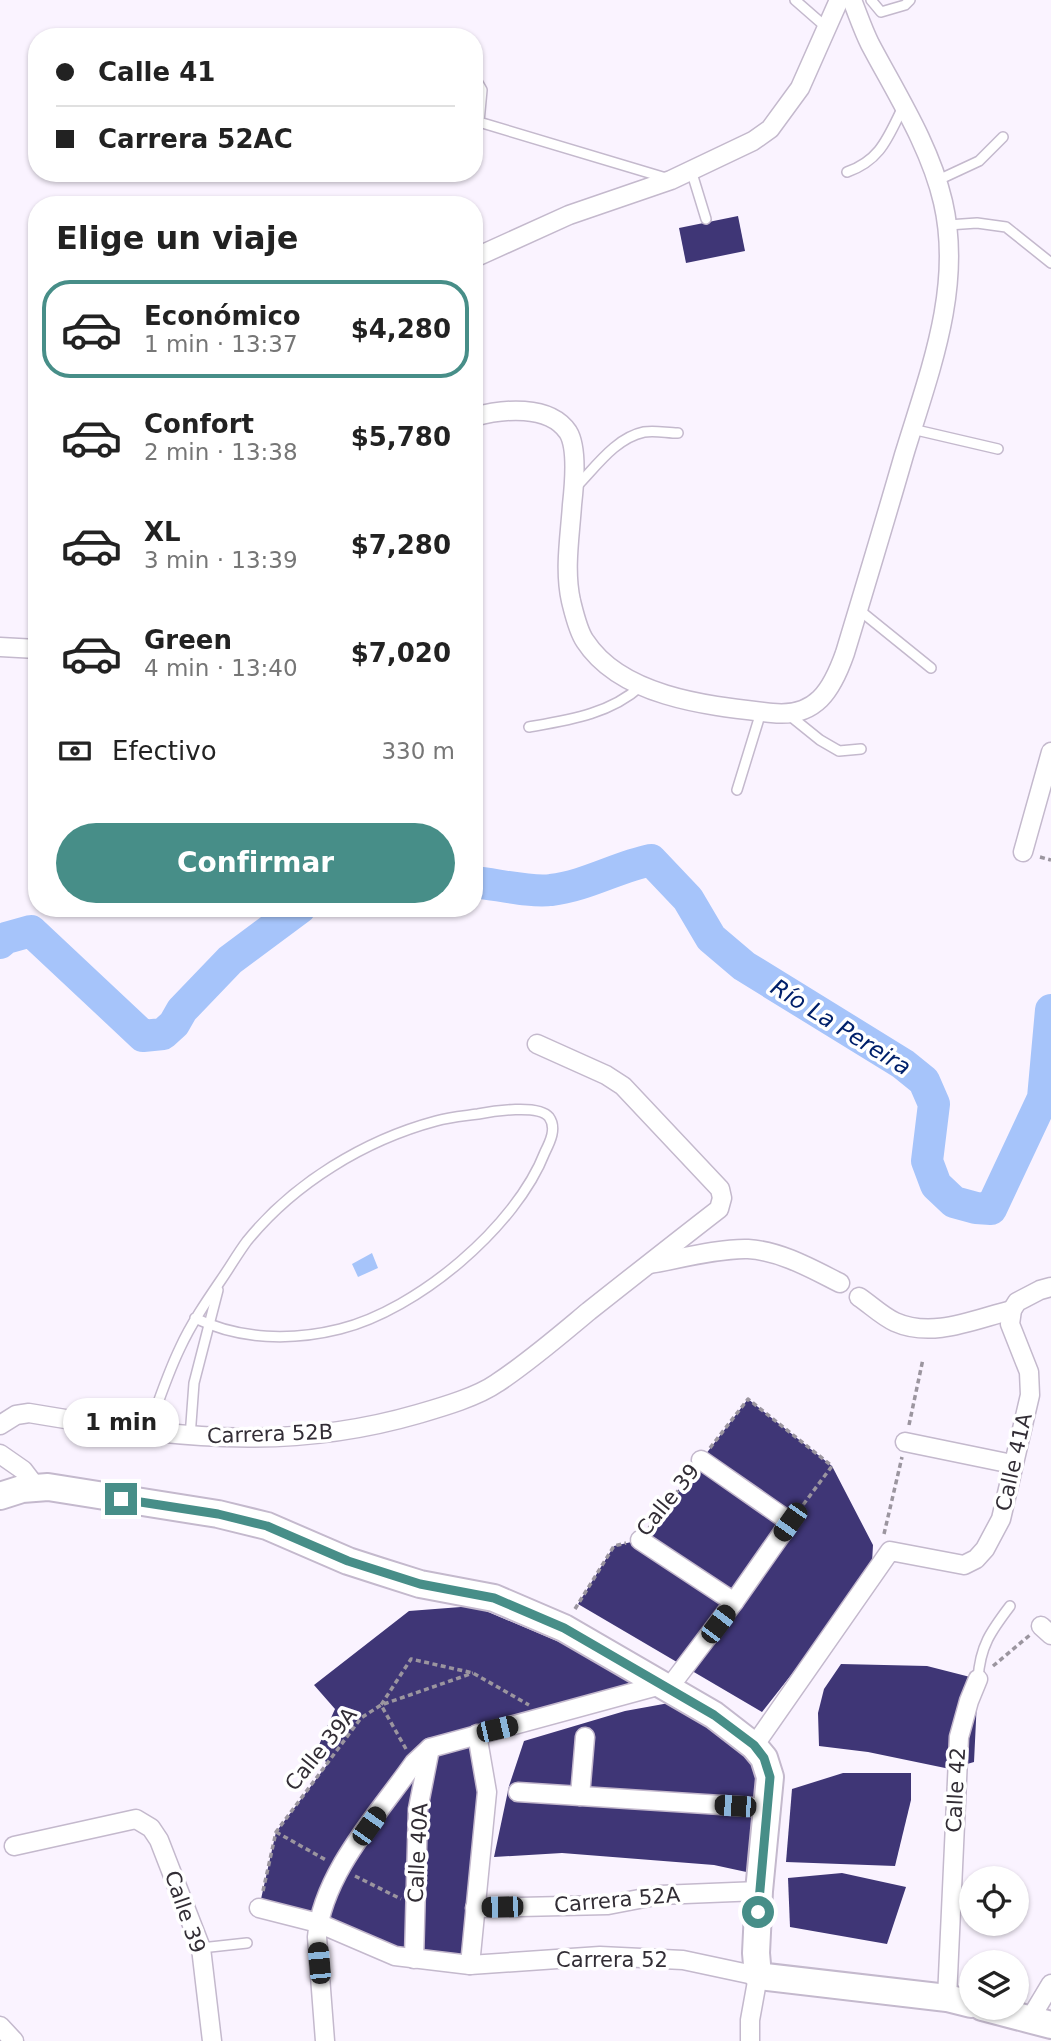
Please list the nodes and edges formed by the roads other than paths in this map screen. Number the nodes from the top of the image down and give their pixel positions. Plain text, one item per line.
1 (795, 0) edge
2 (839, 0) edge
3 (852, 0) edge
4 (871, 0) edge
5 (909, 0) edge
6 (827, 28) junction
7 (904, 105) junction
8 (483, 123) edge
9 (1003, 137) dead end
10 (691, 170) junction
11 (847, 172) dead end
12 (671, 180) junction
13 (936, 181) junction
14 (706, 219) dead end
15 (948, 225) junction
16 (483, 254) edge
17 (1051, 262) edge
18 (483, 414) edge
19 (912, 429) junction
20 (678, 433) dead end
21 (998, 449) dead end
22 (574, 489) junction
23 (858, 609) junction
24 (0, 647) edge
25 (28, 649) edge
26 (931, 668) dead end
27 (641, 686) junction
28 (761, 712) junction
29 (789, 715) junction
30 (529, 727) dead end
31 (861, 749) dead end
32 (1051, 752) edge
33 (1048, 772) edge
34 (737, 790) dead end
35 (1023, 852) dead end
36 (537, 1044) dead end
37 (647, 1265) junction
38 (222, 1278) junction
39 (840, 1283) dead end
40 (1051, 1287) edge
41 (859, 1297) dead end
42 (1012, 1310) junction
43 (195, 1318) junction
44 (207, 1324) junction
45 (0, 1425) edge
46 (147, 1432) junction
47 (190, 1437) junction
48 (905, 1441) dead end
49 (0, 1454) edge
50 (701, 1460) road end
51 (1012, 1464) junction
52 (36, 1487) junction
53 (0, 1496) edge
54 (640, 1540) road end
55 (734, 1602) junction
56 (1010, 1606) dead end
57 (978, 1679) joint
58 (665, 1687) junction
59 (477, 1734) junction
60 (585, 1737) dead end
61 (754, 1745) junction
62 (430, 1748) junction
63 (519, 1792) dead end
64 (580, 1796) junction
65 (768, 1808) junction
66 (14, 1846) dead end
67 (759, 1891) junction
68 (260, 1908) road end
69 (475, 1908) junction
70 (318, 1923) junction
71 (247, 1943) dead end
72 (201, 1948) junction
73 (959, 1950) edge
74 (414, 1959) junction
75 (470, 1965) junction
76 (758, 1976) junction
77 (1051, 1984) edge
78 (959, 2001) edge
79 (1024, 2020) edge
80 (0, 2026) edge
81 (1044, 2026) edge
82 (14, 2041) edge
83 (212, 2041) edge
84 (325, 2041) edge
85 (750, 2041) edge

1 - 6 lane
2 - 6 street
3 - 7 street
4 - 5 lane
6 - 10 street
7 - 11 lane
7 - 13 street
8 - 12 lane
9 - 13 lane
10 - 12 street
10 - 14 lane
12 - 16 street
13 - 15 street
15 - 17 lane
15 - 19 street
18 - 22 street
19 - 21 lane
19 - 23 street
20 - 22 lane
22 - 27 street
23 - 26 lane
23 - 29 street
24 - 25 street
27 - 28 street
27 - 30 lane
28 - 29 street
28 - 34 lane
29 - 31 lane
32 - 33 street
33 - 35 street
36 - 37 street, Carrera 52B
37 - 39 street
37 - 47 street, Carrera 52B
38 - 43 lane
38 - 44 lane
38 - 44 lane
40 - 42 street
41 - 42 street
42 - 51 street, Calle 41A
43 - 44 lane
43 - 46 lane
44 - 47 lane
45 - 46 street, Carrera 52B
46 - 47 street, Carrera 52B
48 - 51 street
49 - 52 street
50 - 55 street
51 - 61 street, Calle 41A
52 - 53 street
52 - 58 street
54 - 55 street
55 - 58 street
56 - 57 lane
57 - 73 street, Calle 42
58 - 59 street
58 - 61 street
59 - 62 street
59 - 69 street
60 - 64 street
61 - 65 street
62 - 70 street
62 - 74 street, Calle 40A
63 - 64 street
64 - 65 street
65 - 67 street
66 - 72 street, Calle 39
67 - 69 street, Carrera 52A
67 - 76 street
68 - 70 street, Carrera 52
69 - 75 street
70 - 74 street, Carrera 52
70 - 84 street
71 - 72 lane
72 - 83 street, Calle 39
74 - 75 street, Carrera 52
75 - 76 street, Carrera 52
76 - 78 street, Carrera 52
76 - 85 street
77 - 81 street
79 - 81 street
80 - 82 street

